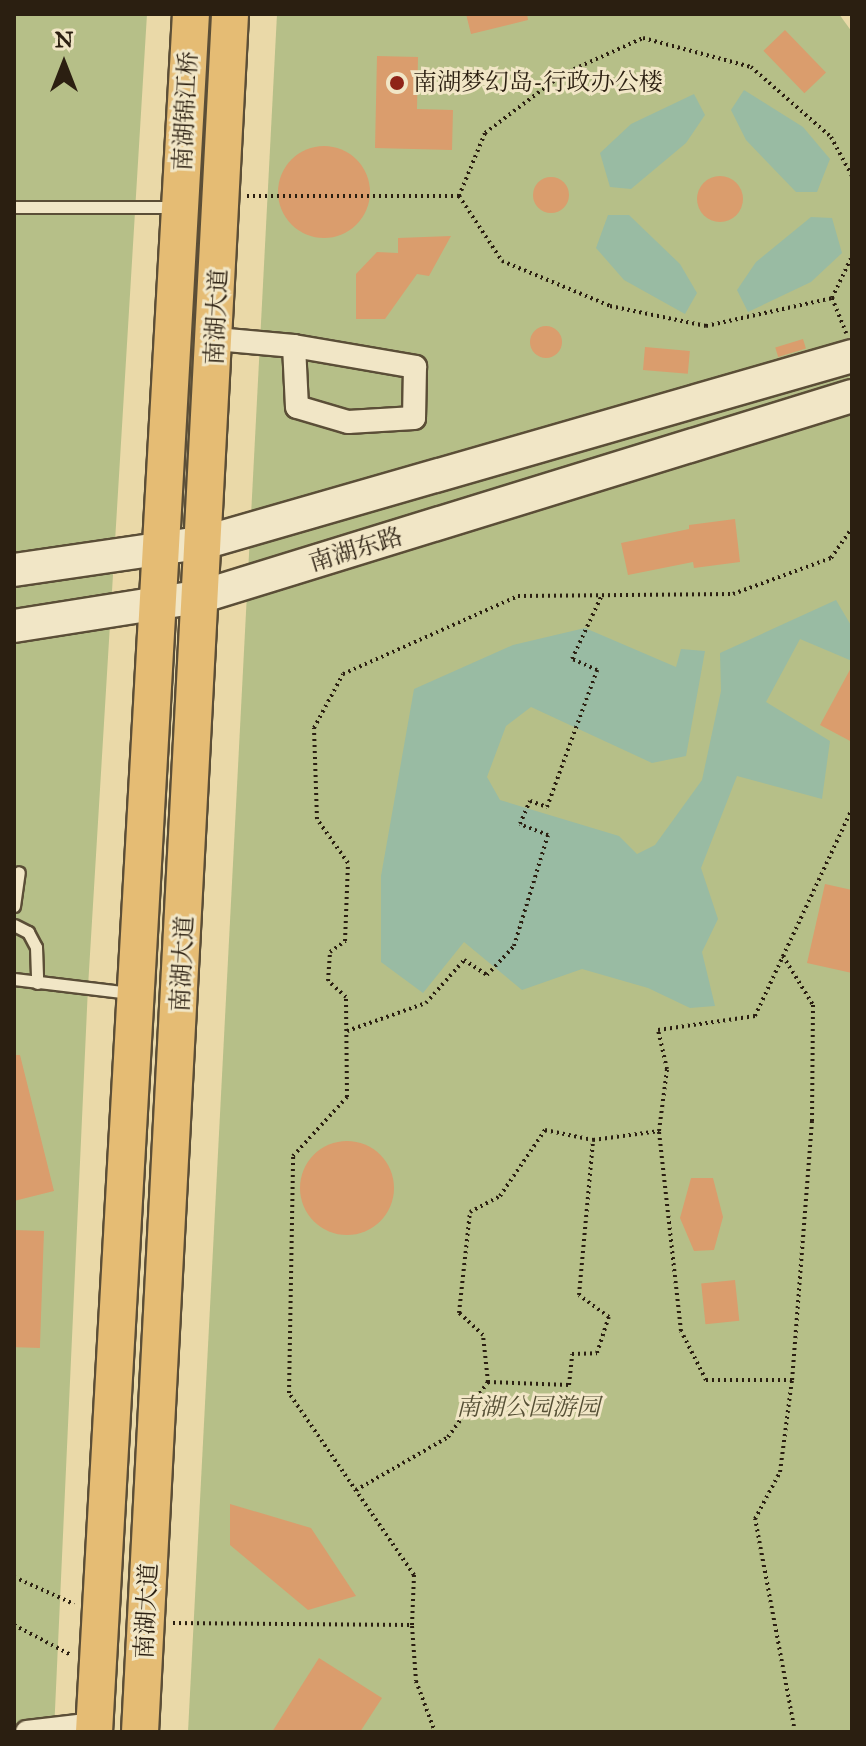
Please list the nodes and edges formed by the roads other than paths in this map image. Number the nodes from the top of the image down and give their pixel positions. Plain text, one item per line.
1 (191, 14) edge
2 (230, 14) edge
3 (222, 196) joint
4 (14, 207) edge
5 (181, 207) junction
6 (216, 339) junction
7 (294, 346) junction
8 (852, 356) edge
9 (852, 396) edge
10 (206, 542) junction
11 (165, 549) junction
12 (14, 570) edge
13 (203, 596) junction
14 (161, 605) junction
15 (14, 626) edge
16 (19, 872) dead end
17 (14, 906) edge
18 (14, 925) edge
19 (14, 979) edge
20 (37, 983) junction
21 (138, 995) junction
22 (94, 1728) edge
23 (27, 1732) edge
24 (140, 1732) edge

1 - 5 main road, 南湖锦江桥
2 - 3 main road, 南湖锦江桥
3 - 6 main road, 南湖大道
4 - 5 lane
5 - 11 main road, 南湖大道
6 - 7 street
6 - 10 main road, 南湖大道
7 - 7 street
8 - 10 main road, 南湖东路
9 - 13 main road, 南湖东路
10 - 11 main road, 南湖东路
10 - 13 main road, 南湖大道
11 - 12 main road, 南湖东路
11 - 14 main road, 南湖大道
13 - 14 main road, 南湖东路
13 - 24 main road, 南湖大道
14 - 15 main road, 南湖东路
14 - 21 main road, 南湖大道
16 - 17 lane
18 - 20 lane
19 - 20 lane
20 - 21 lane
21 - 22 main road, 南湖大道
22 - 23 street

